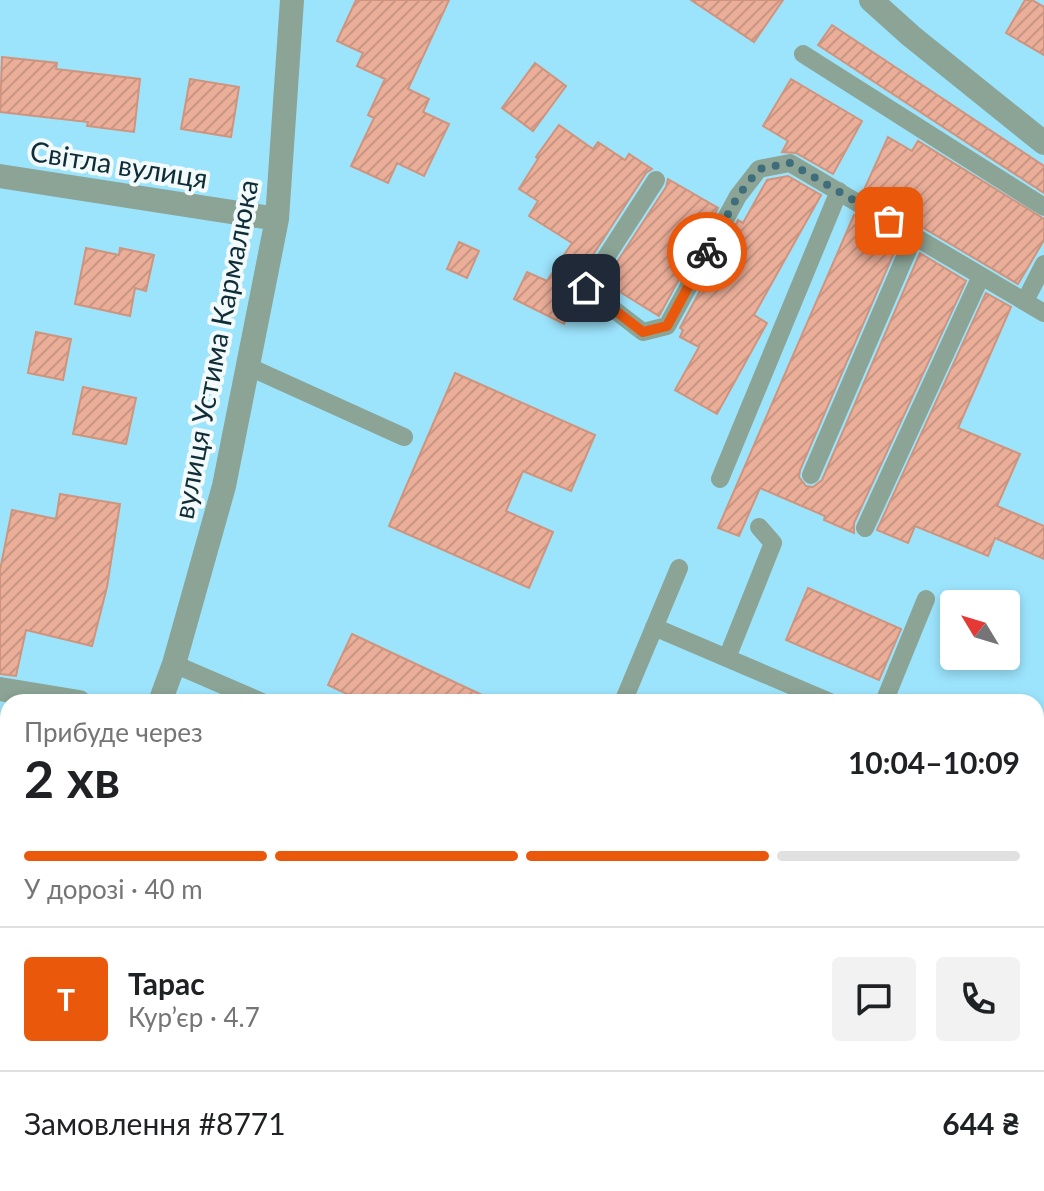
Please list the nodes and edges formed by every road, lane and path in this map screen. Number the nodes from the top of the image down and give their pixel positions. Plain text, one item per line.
1 (292, 0) edge
2 (871, 0) edge
3 (803, 54) dead end
4 (1044, 143) edge
5 (0, 176) edge
6 (656, 180) dead end
7 (839, 191) junction
8 (1044, 207) edge
9 (277, 219) junction
10 (914, 236) junction
11 (1044, 264) edge
12 (981, 276) junction
13 (1025, 301) junction
14 (1044, 313) edge
15 (247, 366) junction
16 (404, 437) dead end
17 (811, 475) dead end
18 (720, 479) dead end
19 (759, 527) dead end
20 (865, 528) dead end
21 (679, 568) dead end
22 (926, 599) dead end
23 (654, 627) junction
24 (727, 658) junction
25 (174, 664) junction
26 (0, 689) edge
27 (30, 694) edge
28 (163, 694) edge
29 (243, 694) edge
30 (626, 694) edge
31 (811, 694) edge
32 (887, 694) edge

1 - 9 street, вулиця Устима Кармалюка
2 - 4 street
3 - 8 lane
5 - 9 street, Світла вулиця
6 - 7 lane
7 - 10 lane
7 - 18 lane
9 - 15 street, вулиця Устима Кармалюка
10 - 12 lane
10 - 17 lane
11 - 13 lane
12 - 13 lane
12 - 20 lane
13 - 14 lane
15 - 16 lane
15 - 25 street, вулиця Устима Кармалюка
19 - 24 lane
21 - 23 lane
22 - 32 lane
23 - 24 lane
23 - 30 lane
24 - 31 lane
25 - 28 street, вулиця Устима Кармалюка
25 - 29 lane
26 - 27 street

